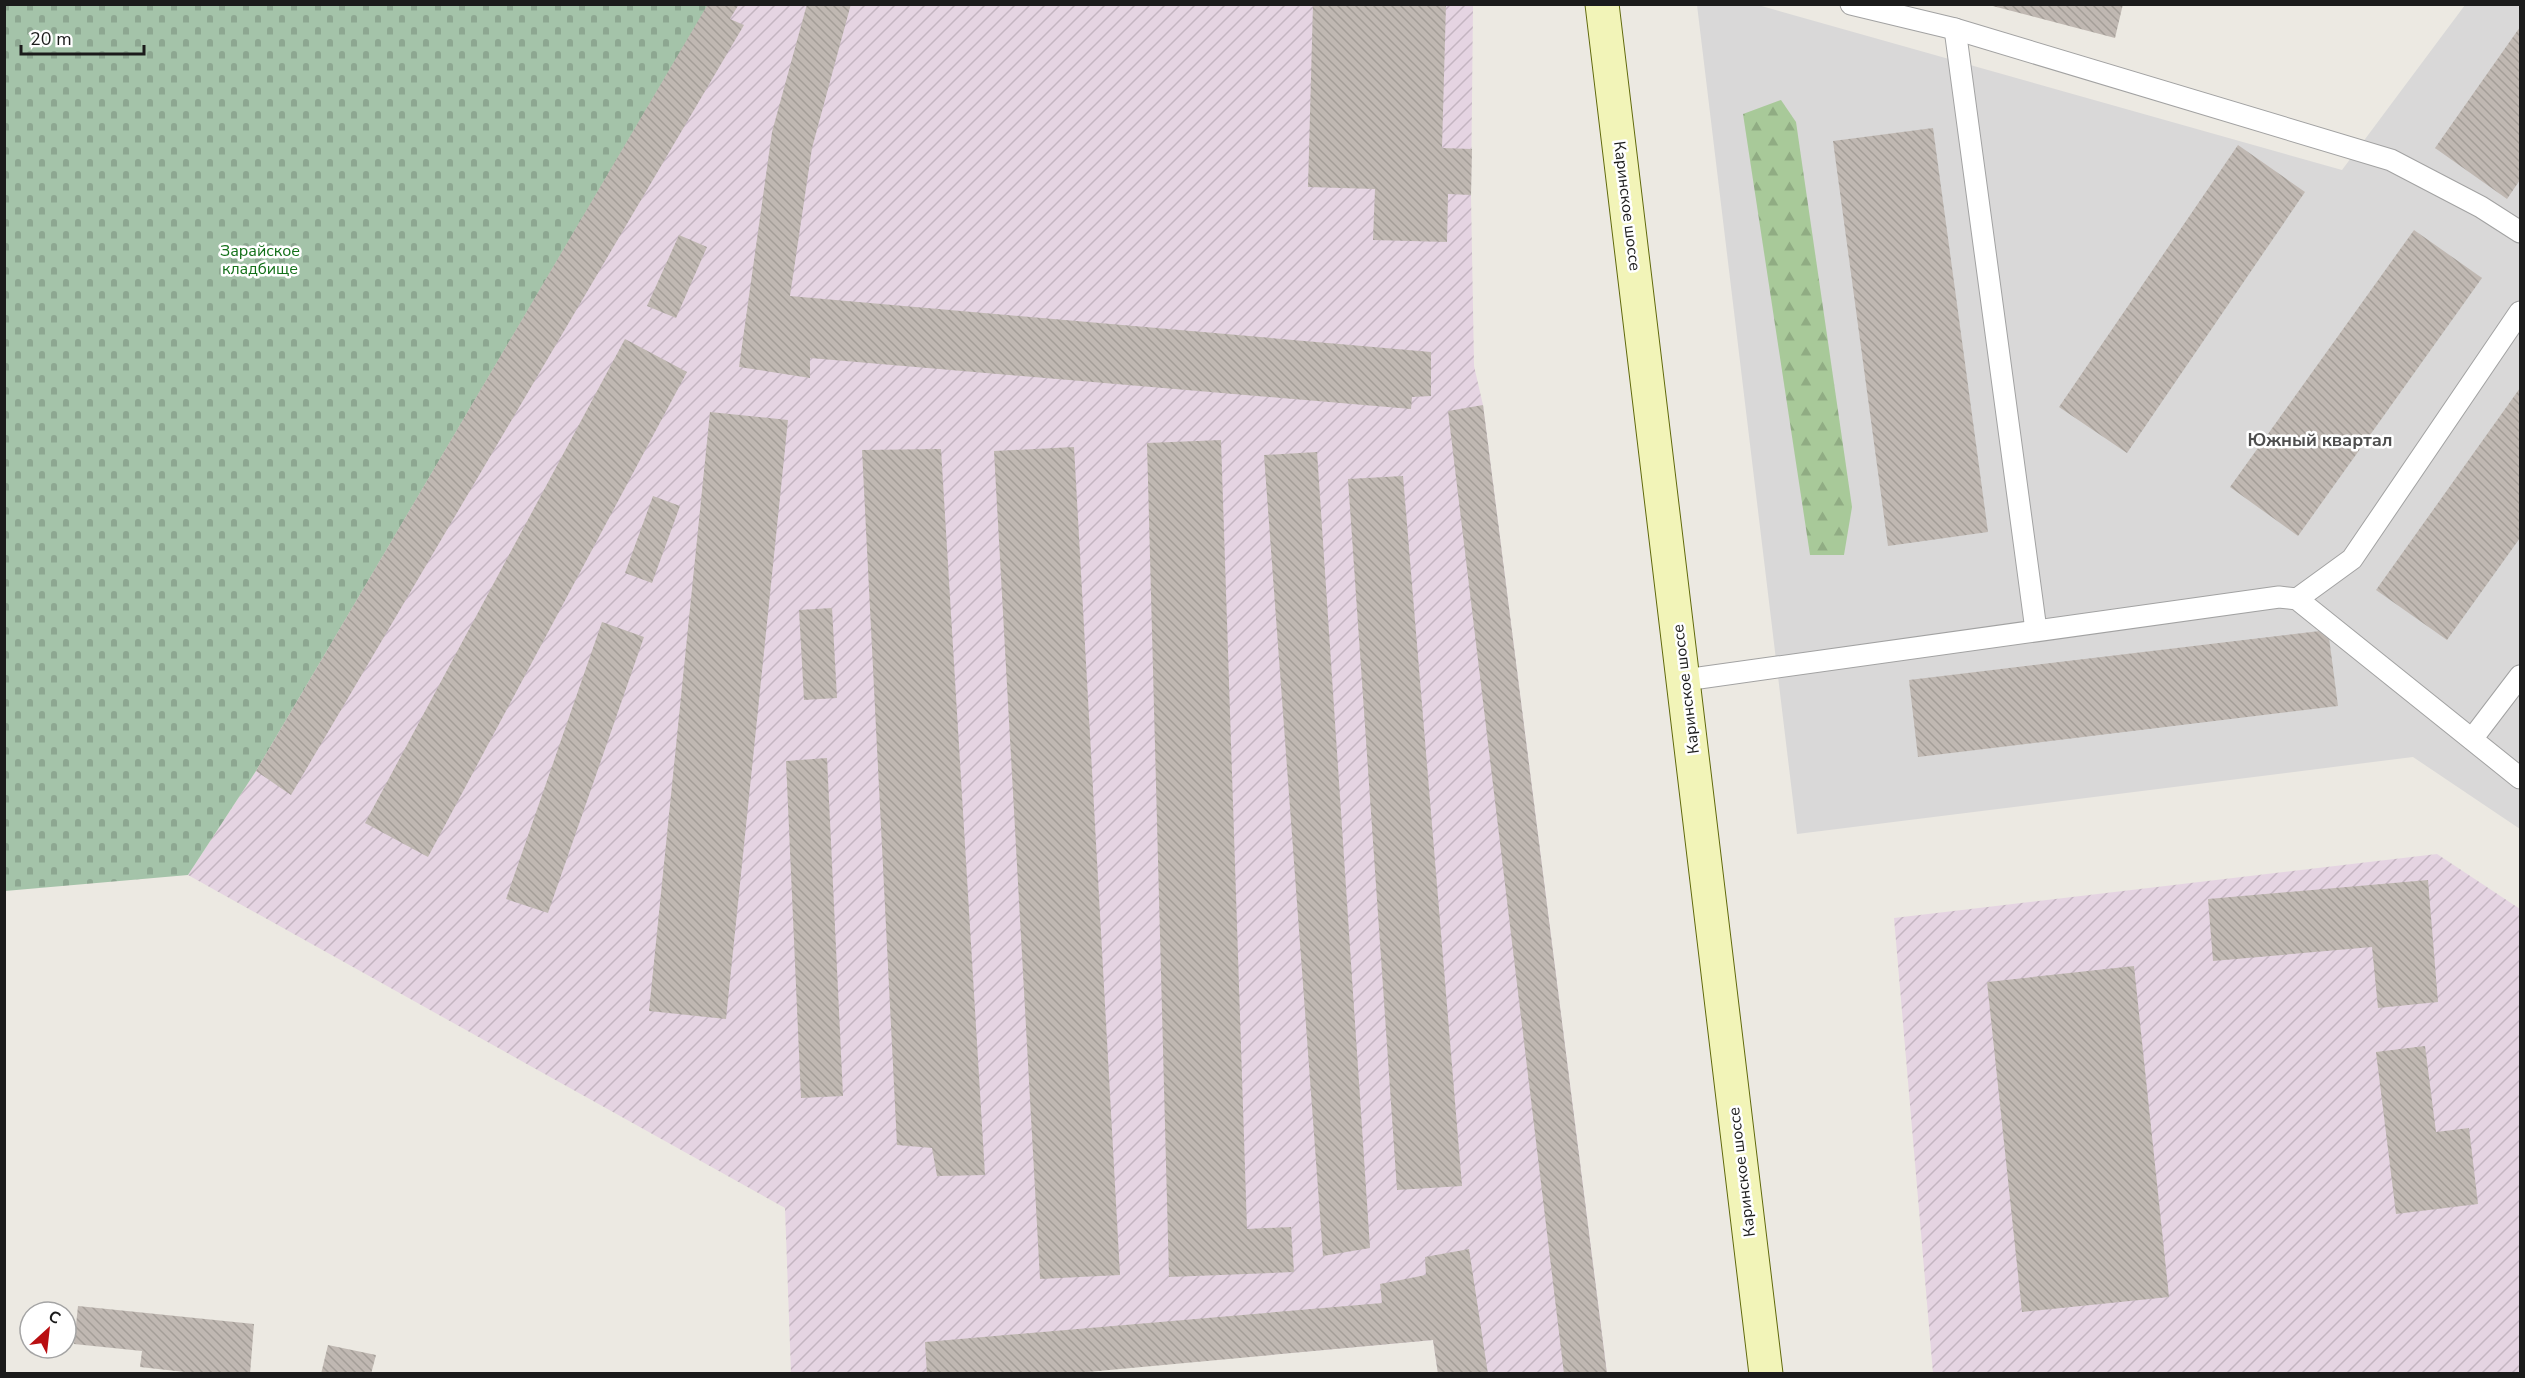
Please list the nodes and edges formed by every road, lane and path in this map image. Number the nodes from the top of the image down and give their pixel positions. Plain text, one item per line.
1 (1602, 4) edge
2 (1851, 4) edge
3 (1955, 29) junction
4 (2520, 232) edge
5 (2520, 312) edge
6 (2297, 599) junction
7 (2036, 630) junction
8 (2520, 676) edge
9 (1685, 680) junction
10 (2472, 739) junction
11 (2520, 778) edge
12 (1766, 1374) edge

1 - 9 main road, Каринское шоссе
2 - 3 lane
3 - 4 lane
3 - 7 lane
5 - 6 lane
6 - 7 lane
6 - 10 lane
7 - 9 lane
8 - 10 lane
9 - 12 main road, Каринское шоссе
10 - 11 lane

